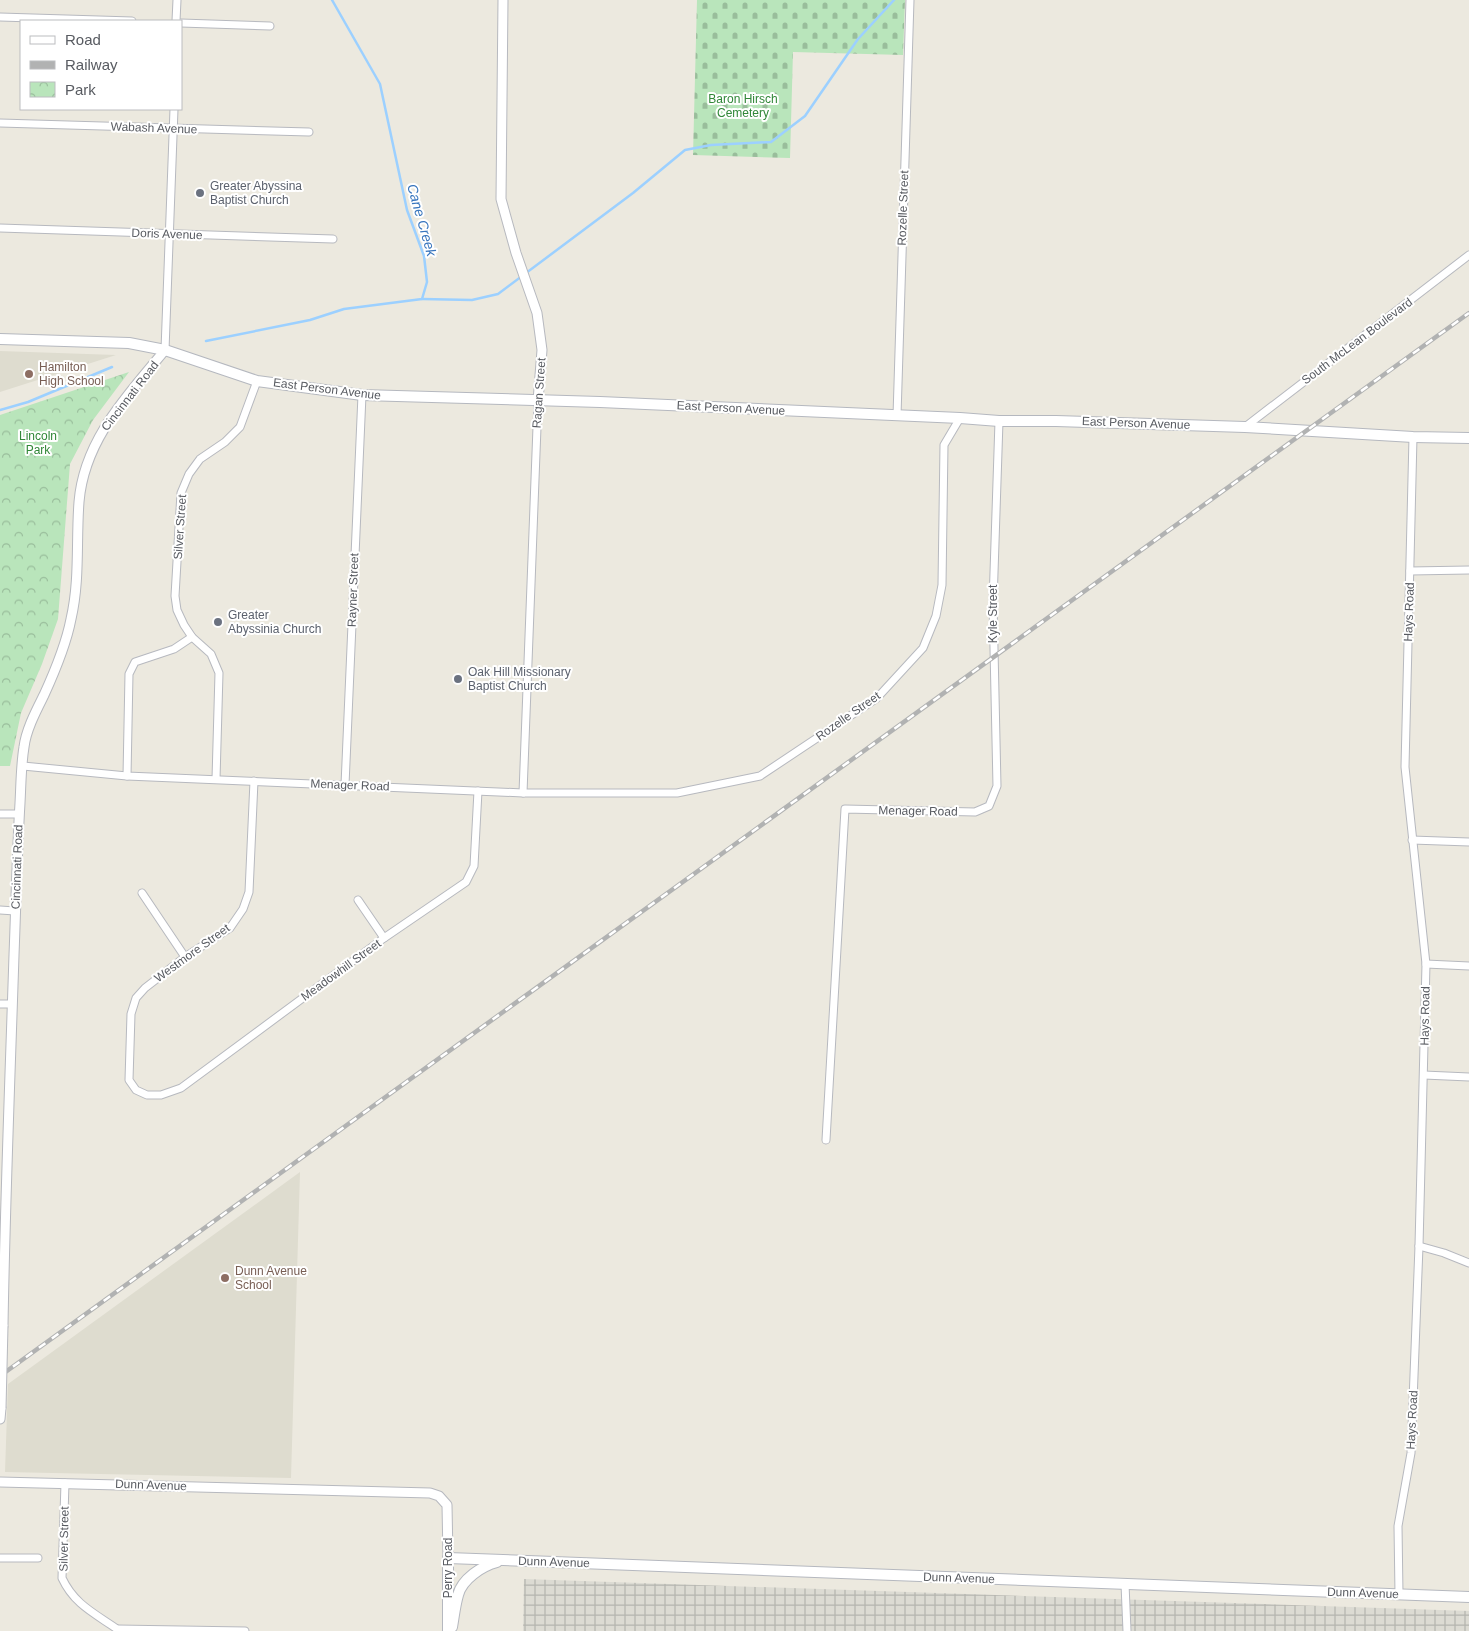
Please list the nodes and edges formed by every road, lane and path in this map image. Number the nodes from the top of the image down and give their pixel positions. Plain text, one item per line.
1 (177, 0) edge
2 (503, 0) edge
3 (910, 0) edge
4 (0, 17) edge
5 (99, 20) edge
6 (176, 20) edge
7 (182, 23) edge
8 (270, 26) dead end
9 (174, 110) edge
10 (0, 122) edge
11 (173, 128) junction
12 (309, 132) dead end
13 (0, 228) edge
14 (170, 234) junction
15 (333, 239) dead end
16 (1469, 255) edge
17 (0, 340) edge
18 (165, 350) junction
19 (257, 381) junction
20 (362, 396) junction
21 (538, 402) junction
22 (897, 416) junction
23 (960, 418) junction
24 (999, 421) junction
25 (1245, 427) junction
26 (1414, 437) junction
27 (1469, 438) edge
28 (1410, 570) junction
29 (1469, 570) edge
30 (192, 637) junction
31 (22, 766) junction
32 (127, 776) junction
33 (216, 779) junction
34 (254, 781) junction
35 (345, 785) junction
36 (478, 790) junction
37 (523, 792) junction
38 (677, 793) joint
39 (989, 806) joint
40 (0, 814) edge
41 (19, 814) junction
42 (1412, 840) junction
43 (1469, 842) edge
44 (142, 893) dead end
45 (358, 900) dead end
46 (0, 910) edge
47 (15, 911) junction
48 (384, 938) junction
49 (185, 957) junction
50 (1426, 964) junction
51 (1469, 966) edge
52 (0, 1004) edge
53 (12, 1004) junction
54 (1424, 1075) junction
55 (1469, 1077) edge
56 (136, 1090) joint
57 (0, 1098) edge
58 (10, 1098) junction
59 (826, 1140) dead end
60 (4, 1194) edge
61 (1419, 1246) junction
62 (1469, 1263) edge
63 (2, 1285) edge
64 (1, 1408) edge
65 (0, 1419) edge
66 (0, 1482) edge
67 (65, 1482) junction
68 (447, 1505) joint
69 (0, 1558) edge
70 (38, 1558) dead end
71 (448, 1558) junction
72 (503, 1560) junction
73 (1125, 1584) junction
74 (1399, 1594) junction
75 (1469, 1597) edge
76 (117, 1630) edge
77 (245, 1631) edge
78 (449, 1631) edge
79 (1128, 1631) edge

1 - 6 street
2 - 21 street, Ragan Street
3 - 22 street, Rozelle Street
4 - 5 street
7 - 8 street
9 - 11 street
10 - 11 street, Wabash Avenue
11 - 12 street, Wabash Avenue
11 - 14 street
13 - 14 street, Doris Avenue
14 - 15 street, Doris Avenue
14 - 18 street
16 - 25 street, South McLean Boulevard
17 - 18 main road, East Person Avenue
18 - 19 main road, East Person Avenue
18 - 31 street, Cincinnati Road
19 - 20 main road, East Person Avenue
19 - 30 street, Silver Street
20 - 21 main road, East Person Avenue
20 - 35 street, Rayner Street
21 - 22 main road, East Person Avenue
21 - 37 street, Ragan Street
22 - 23 main road, East Person Avenue
23 - 24 main road, East Person Avenue
23 - 38 street, Rozelle Street
24 - 25 main road, East Person Avenue
24 - 39 street, Kyle Street
25 - 26 main road, East Person Avenue
26 - 27 main road, East Person Avenue
26 - 28 street, Hays Road
28 - 29 street
28 - 42 street, Hays Road
30 - 32 street
30 - 33 street, Silver Street
31 - 32 street, Menager Road
31 - 41 street, Cincinnati Road
32 - 33 street, Menager Road
33 - 34 street, Menager Road
34 - 35 street, Menager Road
34 - 49 street, Westmore Street
35 - 36 street, Menager Road
36 - 37 street, Menager Road
36 - 48 street, Meadowhill Street
37 - 38 street, Menager Road
39 - 59 street, Menager Road
40 - 41 street
41 - 47 street, Cincinnati Road
42 - 43 street
42 - 50 street, Hays Road
44 - 49 street
45 - 48 street
46 - 47 street
47 - 53 street, Cincinnati Road
48 - 56 street, Meadowhill Street
49 - 56 street, Westmore Street
50 - 51 street
50 - 54 street, Hays Road
52 - 53 street
53 - 58 street, Cincinnati Road
54 - 55 street
54 - 61 street, Hays Road
57 - 58 street
58 - 60 street, Cincinnati Road
60 - 63 street, Cincinnati Road
61 - 62 street
61 - 74 street, Hays Road
63 - 64 street, Cincinnati Road, bridge
64 - 65 street, Cincinnati Road
66 - 67 street, Dunn Avenue
67 - 68 street, Dunn Avenue
67 - 76 street, Silver Street
68 - 71 street, Perry Road
69 - 70 street
71 - 72 main road, Dunn Avenue
71 - 78 main road, Perry Road
72 - 73 main road, Dunn Avenue
72 - 78 main road
73 - 74 main road, Dunn Avenue
73 - 79 street
74 - 75 main road, Dunn Avenue
76 - 77 street

